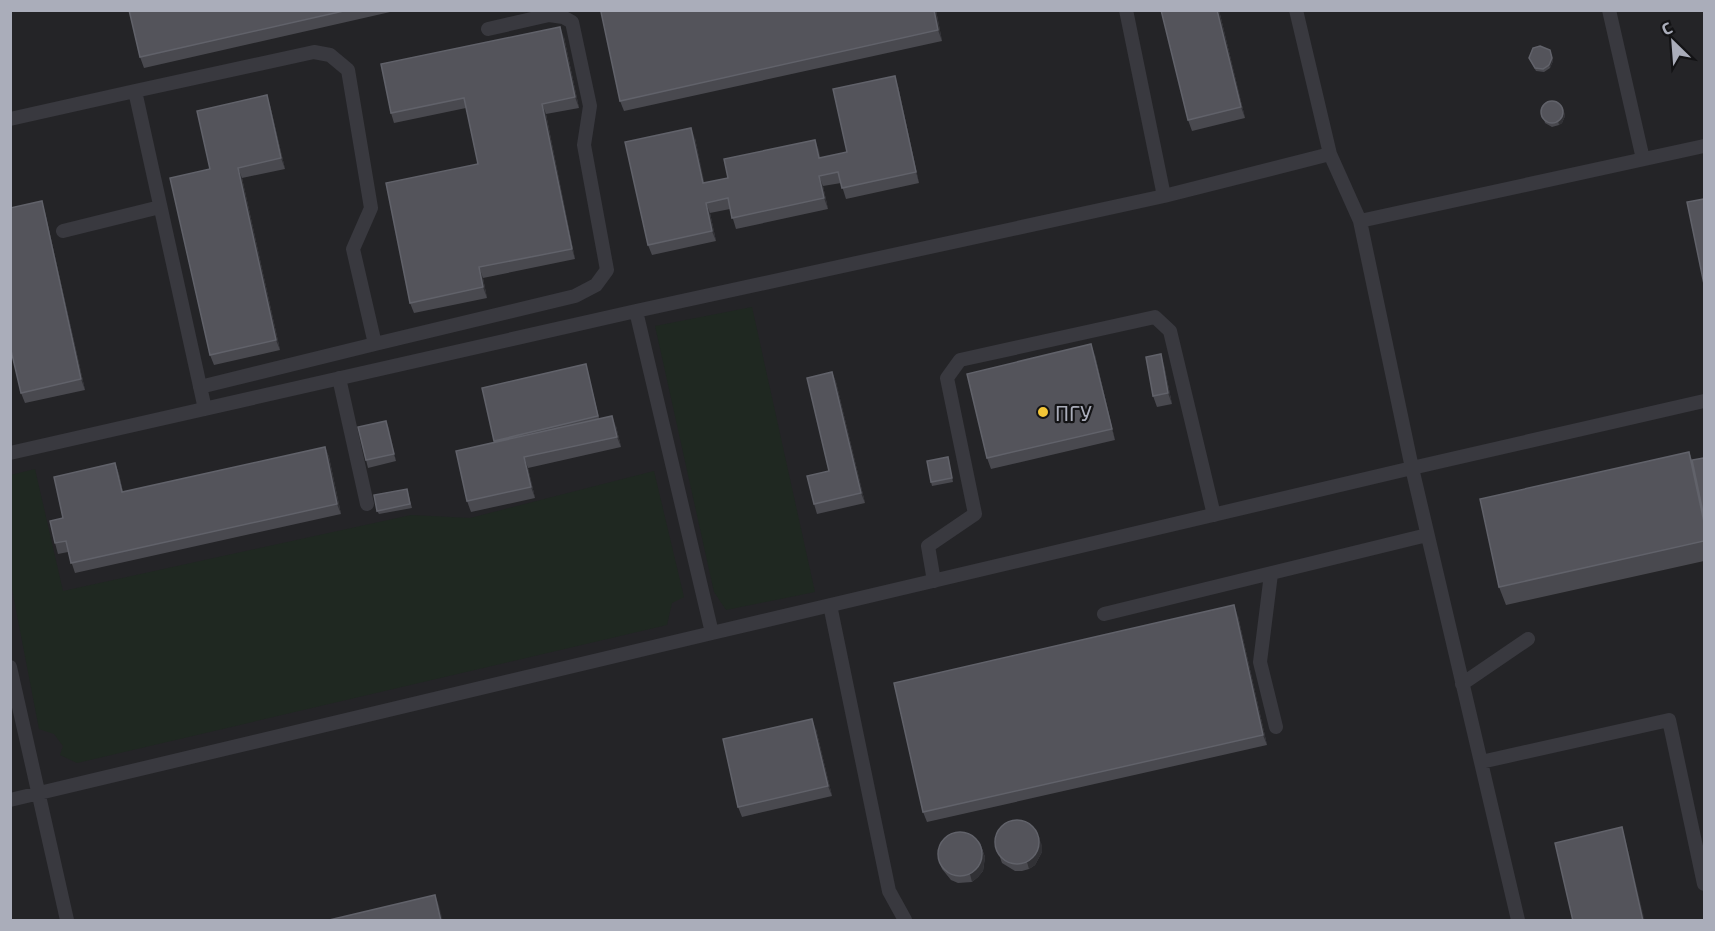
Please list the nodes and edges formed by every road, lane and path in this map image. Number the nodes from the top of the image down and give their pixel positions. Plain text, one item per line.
1 (1126, 10) edge
2 (1296, 10) edge
3 (1610, 10) edge
4 (488, 29) dead end
5 (135, 91) junction
6 (10, 119) edge
7 (1704, 146) edge
8 (1330, 154) junction
9 (1643, 159) junction
10 (1164, 196) junction
11 (160, 207) junction
12 (1360, 221) junction
13 (63, 231) dead end
14 (636, 311) junction
15 (375, 344) junction
16 (339, 378) junction
17 (200, 387) junction
18 (1704, 401) edge
19 (205, 409) junction
20 (10, 453) edge
21 (1412, 468) junction
22 (367, 504) dead end
23 (1214, 515) junction
24 (1427, 535) junction
25 (1271, 574) junction
26 (934, 581) junction
27 (830, 605) junction
28 (1104, 614) dead end
29 (712, 633) junction
30 (1528, 639) dead end
31 (10, 667) edge
32 (1462, 684) junction
33 (1276, 727) dead end
34 (1481, 762) junction
35 (38, 794) junction
36 (10, 800) edge
37 (1704, 884) edge
38 (67, 921) edge
39 (905, 921) edge
40 (1518, 921) edge

1 - 10 lane
2 - 8 lane
3 - 9 lane
4 - 15 lane
5 - 6 lane
5 - 11 lane
5 - 15 lane
7 - 9 lane
8 - 10 lane
8 - 12 lane
9 - 12 lane
10 - 14 lane
11 - 13 lane
11 - 17 lane
12 - 21 lane
14 - 16 lane
14 - 29 lane
15 - 17 lane
16 - 19 lane
16 - 22 lane
17 - 19 lane
18 - 21 lane
19 - 20 lane
21 - 23 lane
21 - 24 lane
23 - 26 lane
23 - 26 lane
24 - 25 lane
24 - 32 lane
25 - 28 lane
25 - 33 lane
26 - 27 lane
27 - 29 lane
27 - 39 lane
29 - 35 lane
30 - 32 lane
31 - 35 lane
32 - 34 lane
34 - 37 lane
34 - 40 lane
35 - 36 lane
35 - 38 lane

